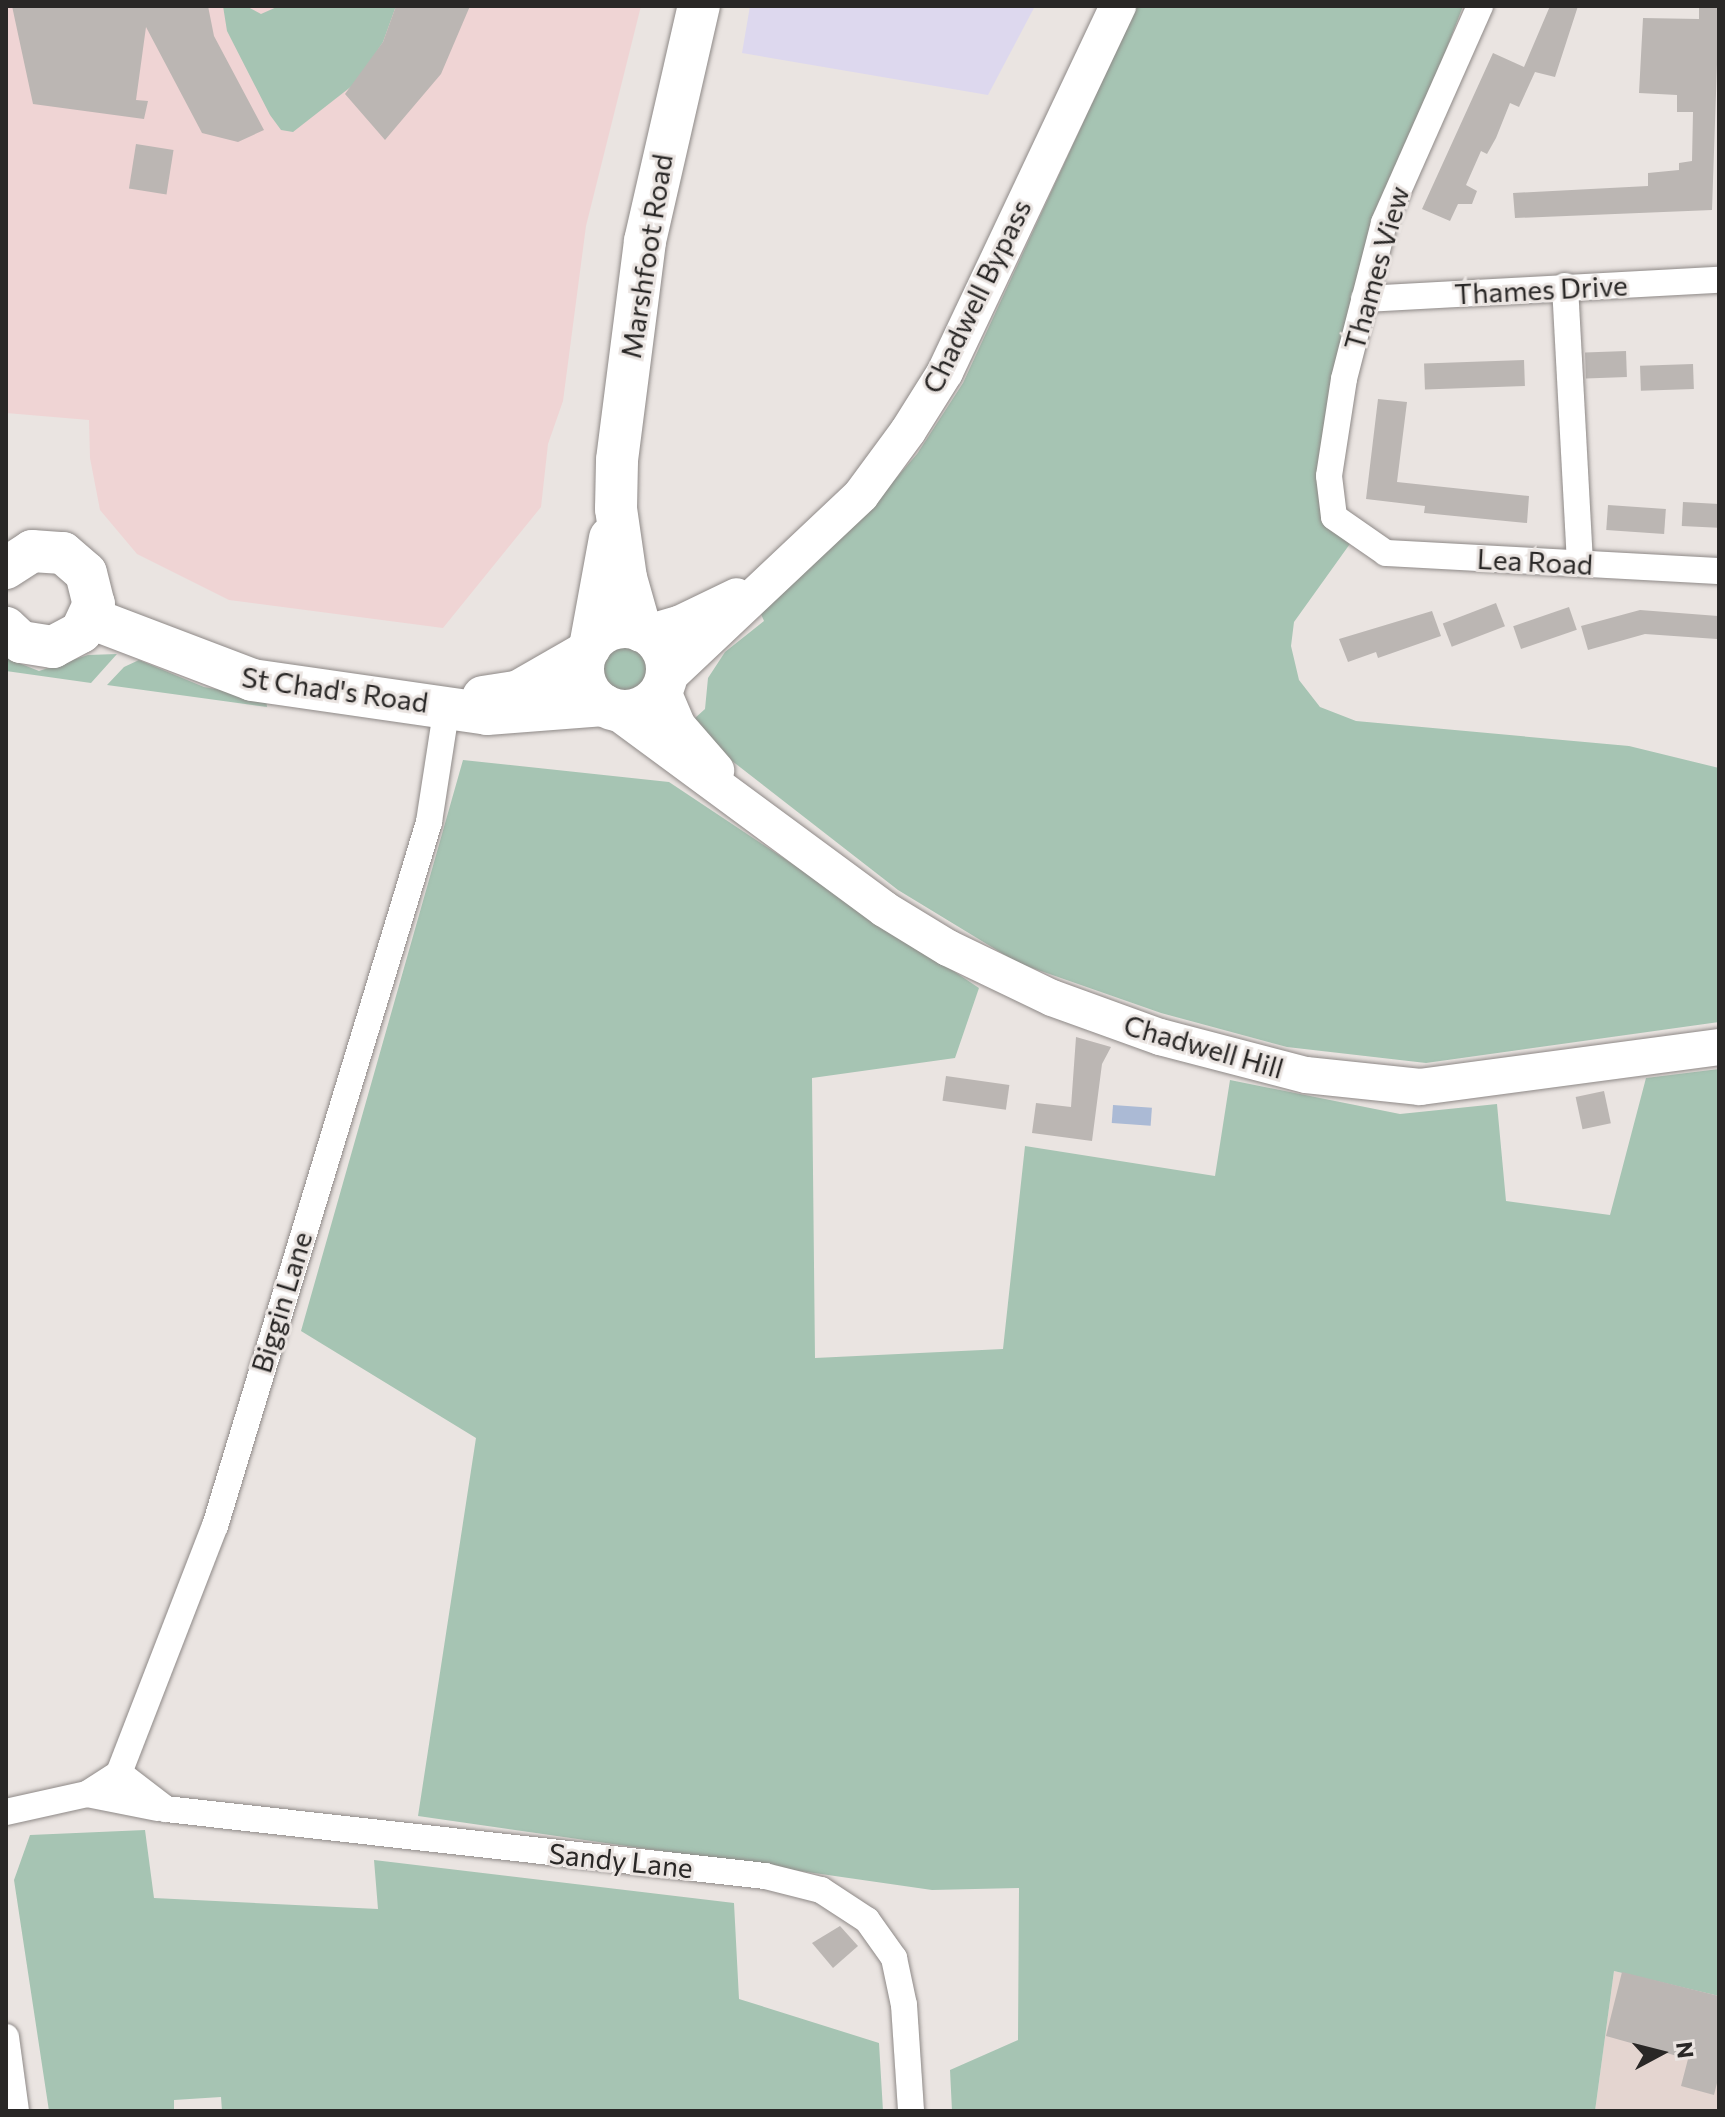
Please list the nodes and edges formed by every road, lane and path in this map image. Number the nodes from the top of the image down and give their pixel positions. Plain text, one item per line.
1 (699, 6) edge
2 (1118, 6) edge
3 (1480, 6) edge
4 (1719, 280) edge
5 (1565, 286) junction
6 (1364, 299) junction
7 (616, 509) junction
8 (1357, 534) joint
9 (796, 559) junction
10 (1580, 563) junction
11 (6, 568) edge
12 (1719, 571) edge
13 (90, 618) junction
14 (6, 628) edge
15 (644, 632) junction
16 (588, 649) junction
17 (664, 684) junction
18 (447, 706) junction
19 (609, 707) junction
20 (747, 803) junction
21 (1719, 1047) edge
22 (119, 1773) junction
23 (87, 1794) junction
24 (166, 1809) junction
25 (6, 1812) edge
26 (6, 2037) edge
27 (16, 2111) edge
28 (911, 2111) edge

1 - 7 main road, Marshfoot Road
2 - 9 street, Chadwell Bypass
3 - 6 street, Thames View
4 - 5 street, Thames Drive
5 - 6 street, Thames Drive
5 - 10 street
6 - 8 street, Thames View
7 - 15 main road, Marshfoot Road
7 - 16 main road, Marshfoot Road
8 - 10 street, Lea Road
9 - 15 street, Chadwell Bypass
9 - 17 street, Chadwell Bypass
10 - 12 street, Lea Road
11 - 13 main road
13 - 14 main road
13 - 18 main road, St Chad's Road
15 - 16 main road
15 - 17 main road
16 - 18 main road, St Chad's Road
16 - 19 main road
17 - 19 main road
17 - 20 street, Chadwell Hill
18 - 19 main road, St Chad's Road
18 - 22 street, Biggin Lane
19 - 20 street, Chadwell Hill
20 - 21 street, Chadwell Hill
22 - 23 street
22 - 24 street
23 - 24 street, Sandy Lane
23 - 25 street
24 - 28 street, Sandy Lane
26 - 27 street

